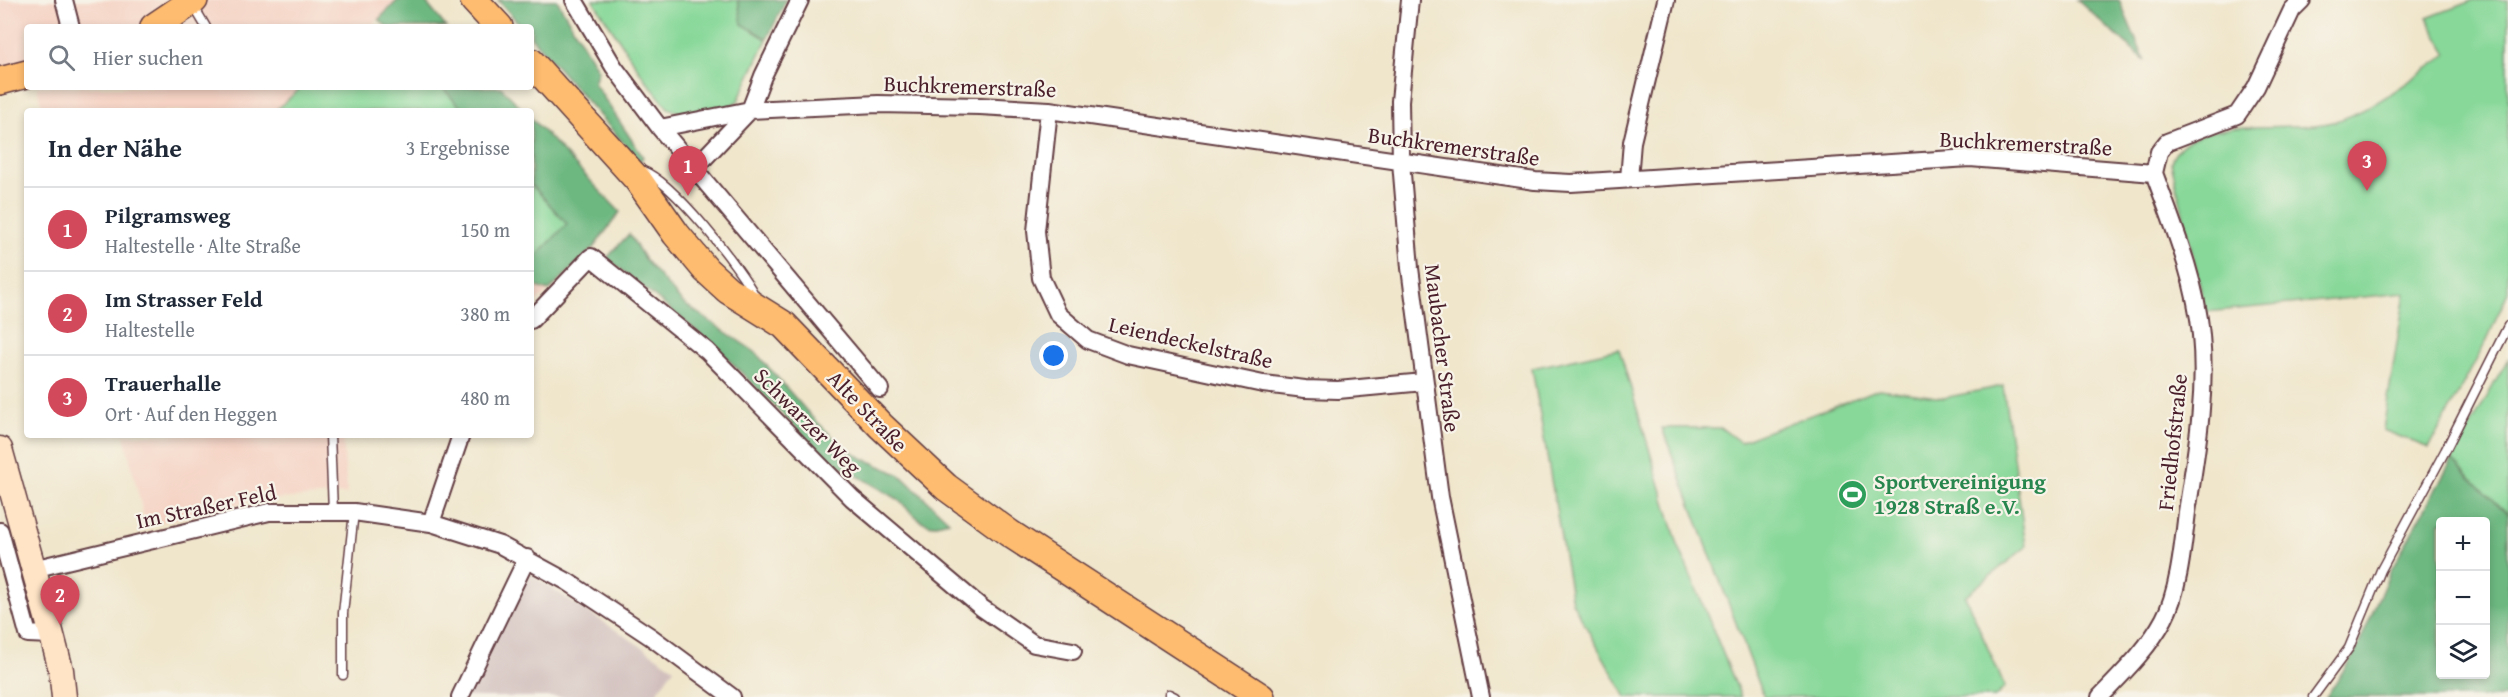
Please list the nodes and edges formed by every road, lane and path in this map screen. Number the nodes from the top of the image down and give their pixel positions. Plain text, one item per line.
1 (64, 0) edge
2 (474, 0) edge
3 (573, 0) edge
4 (800, 0) edge
5 (1410, 0) edge
6 (1666, 0) edge
7 (192, 1) edge
8 (2294, 3) edge
9 (71, 24) edge
10 (158, 24) edge
11 (204, 24) edge
12 (495, 24) edge
13 (534, 65) edge
14 (24, 75) edge
15 (0, 81) edge
16 (750, 110) junction
17 (1049, 110) junction
18 (660, 128) junction
19 (1401, 162) junction
20 (694, 169) junction
21 (2154, 173) junction
22 (1629, 179) junction
23 (534, 318) edge
24 (2508, 326) edge
25 (1424, 382) junction
26 (880, 389) dead end
27 (330, 438) edge
28 (460, 438) edge
29 (0, 449) edge
30 (333, 511) junction
31 (354, 512) junction
32 (431, 523) junction
33 (0, 531) edge
34 (526, 558) junction
35 (33, 569) junction
36 (51, 635) junction
37 (1073, 651) dead end
38 (343, 675) dead end
39 (64, 697) edge
40 (460, 697) edge
41 (732, 697) edge
42 (1261, 697) edge
43 (1481, 697) edge
44 (2100, 697) edge
45 (2313, 697) edge

1 - 9 street
2 - 12 main road
3 - 18 street, Alte Straße
4 - 16 street
5 - 19 street, Maubacher Straße
6 - 22 street
7 - 10 main road
7 - 11 lane
8 - 21 street
13 - 42 main road, Alte Straße
14 - 15 main road
16 - 17 street, Buchkremerstraße
16 - 18 street, Buchkremerstraße
16 - 20 street
17 - 19 street, Buchkremerstraße
17 - 25 street, Leiendeckelstraße
18 - 20 street, Alte Straße
19 - 22 street, Buchkremerstraße
19 - 25 street, Maubacher Straße
20 - 26 street, Alte Straße
21 - 22 street, Buchkremerstraße
21 - 44 street, Friedhofstraße
23 - 37 street, Schwarzer Weg
24 - 45 lane
25 - 43 street, Maubacher Straße
27 - 30 lane
28 - 32 street
29 - 35 main road
30 - 31 street, Im Straßer Feld
30 - 35 street, Im Straßer Feld
31 - 32 street, Im Straßer Feld
31 - 38 lane
32 - 34 street, Im Straßer Feld
33 - 36 street
34 - 40 street
34 - 41 street, Im Straßer Feld
35 - 36 main road
36 - 39 main road

